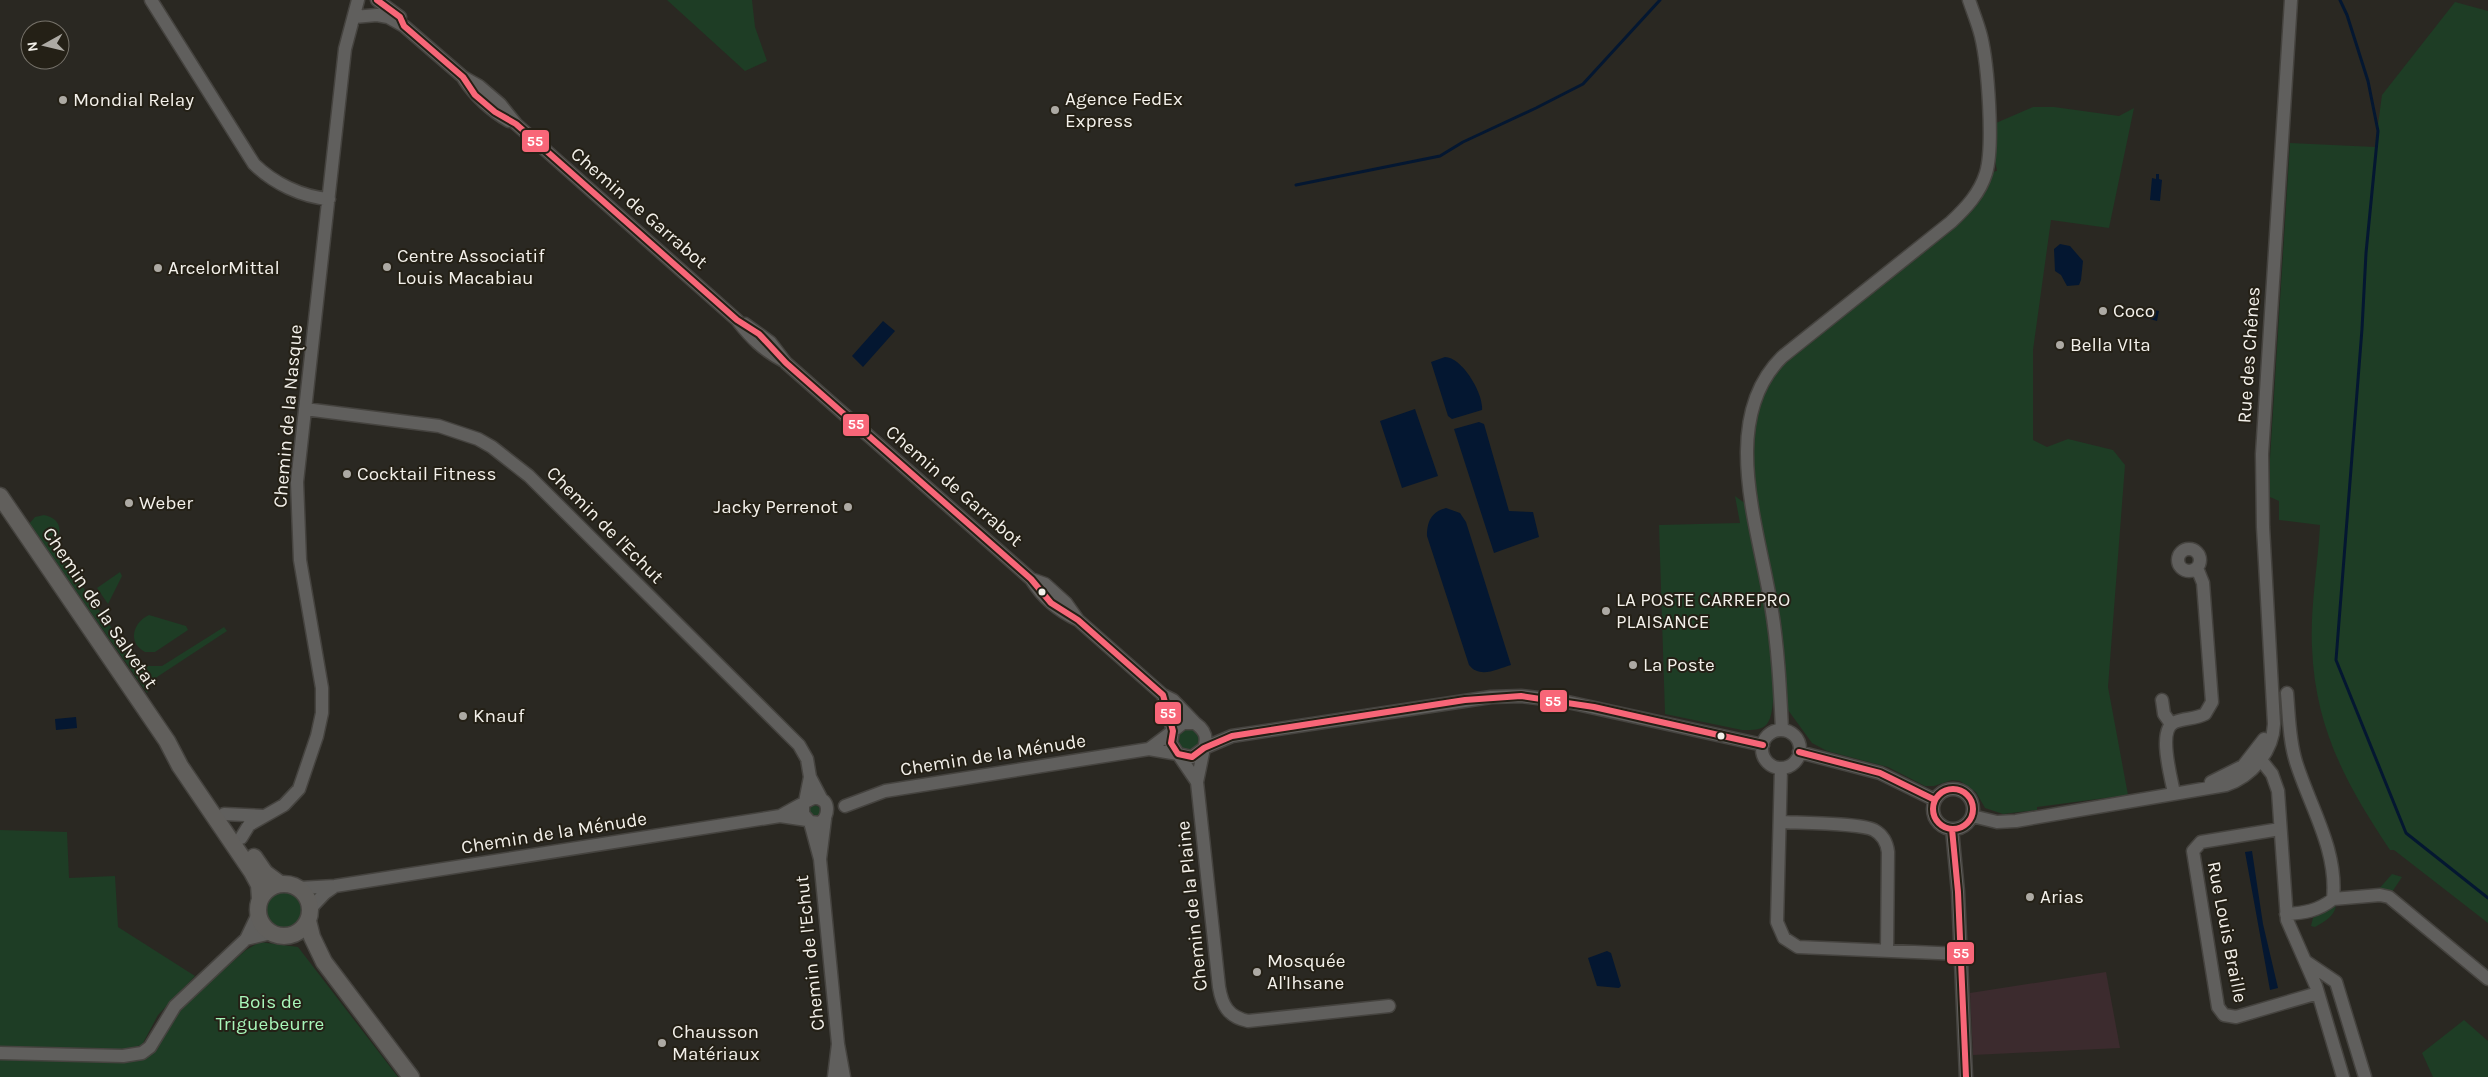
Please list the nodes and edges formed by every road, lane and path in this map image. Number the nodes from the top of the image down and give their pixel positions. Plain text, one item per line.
1 (151, 0) edge
2 (358, 0) edge
3 (377, 0) edge
4 (1969, 0) edge
5 (2291, 0) edge
6 (354, 17) junction
7 (404, 26) junction
8 (329, 199) junction
9 (305, 409) junction
10 (0, 496) edge
11 (2197, 568) dead end
12 (2287, 693) dead end
13 (1162, 694) junction
14 (2162, 700) dead end
15 (2171, 724) junction
16 (1198, 725) junction
17 (1782, 730) junction
18 (1173, 731) junction
19 (1232, 736) junction
20 (167, 742) junction
21 (1763, 745) junction
22 (1204, 748) junction
23 (1149, 749) junction
24 (1799, 752) junction
25 (1178, 754) junction
26 (2259, 755) junction
27 (1781, 768) junction
28 (810, 777) junction
29 (1197, 782) junction
30 (2201, 788) junction
31 (2174, 793) junction
32 (1935, 800) junction
33 (823, 801) junction
34 (804, 803) junction
35 (845, 806) junction
36 (224, 814) junction
37 (264, 816) junction
38 (780, 816) junction
39 (1972, 816) junction
40 (826, 817) junction
41 (808, 821) junction
42 (1780, 822) junction
43 (1952, 829) junction
44 (2280, 829) junction
45 (241, 838) junction
46 (820, 859) junction
47 (280, 884) junction
48 (335, 886) junction
49 (299, 888) junction
50 (2333, 899) junction
51 (259, 906) junction
52 (2286, 914) junction
53 (309, 915) junction
54 (279, 935) junction
55 (246, 939) junction
56 (1887, 950) junction
57 (1961, 954) junction
58 (2305, 961) junction
59 (324, 962) junction
60 (2328, 976) junction
61 (2488, 979) edge
62 (2317, 990) junction
63 (1389, 1006) dead end
64 (838, 1044) junction
65 (0, 1053) edge
66 (411, 1077) edge
67 (834, 1077) edge
68 (844, 1077) edge
69 (1966, 1077) edge
70 (2343, 1077) edge
71 (2365, 1077) edge

1 - 8 street
2 - 6 street, Chemin de la Nasque
3 - 7 street, Chemin de Garrabot
4 - 17 street
5 - 26 street, Rue des Chênes
6 - 7 street, Chemin de Garrabot
6 - 8 street, Chemin de la Nasque
7 - 13 street, Chemin de Garrabot
8 - 9 street, Chemin de la Nasque
9 - 28 street, Chemin de l'Echut
9 - 37 street, Chemin de la Nasque
10 - 20 main road, Chemin de la Salvetat
11 - 15 street
12 - 50 street
13 - 16 street, Chemin de Garrabot
13 - 18 street
14 - 15 street
15 - 31 street
16 - 18 street
16 - 19 street
16 - 22 street
17 - 21 street
17 - 24 street
18 - 23 street, Chemin de la Ménude
18 - 25 street
19 - 21 street
19 - 22 street
20 - 36 main road, Chemin de la Salvetat
20 - 51 main road, Chemin de la Salvetat
21 - 27 street
22 - 25 street
22 - 29 street, Chemin de la Plaine
23 - 25 street, Chemin de la Ménude
23 - 35 street, Chemin de la Ménude
24 - 27 street
24 - 32 street
25 - 29 street, Chemin de la Plaine
26 - 30 street
26 - 30 street
26 - 44 street
27 - 42 street
28 - 33 street, Chemin de l'Echut
28 - 34 street, Chemin de l'Echut
29 - 63 street, Chemin de la Plaine
30 - 31 street
31 - 39 street
32 - 39 street
32 - 43 street
33 - 34 street
33 - 35 street
33 - 40 street
34 - 38 street, Chemin de la Ménude
34 - 41 street
35 - 40 street, Chemin de la Ménude
36 - 37 street
36 - 45 main road, Chemin de la Salvetat
37 - 45 street, Chemin de la Nasque
38 - 41 street, Chemin de la Ménude
38 - 48 street, Chemin de la Ménude
39 - 43 street
40 - 41 street
40 - 46 street, Chemin de l'Echut
41 - 46 street, Chemin de l'Echut
42 - 56 street
42 - 56 street
43 - 57 street
44 - 52 street
44 - 62 street, Rue Louis Braille
45 - 47 main road, Chemin de la Salvetat
46 - 64 street, Chemin de l'Echut
47 - 49 main road
47 - 51 main road
48 - 49 street, Chemin de la Ménude
48 - 53 street
49 - 53 main road
50 - 52 street
50 - 61 street
51 - 54 main road
51 - 55 street
52 - 58 street
53 - 54 main road
53 - 59 main road
54 - 55 street
54 - 59 main road
55 - 65 street
56 - 57 street
57 - 69 street
58 - 60 street
58 - 62 street
59 - 66 main road
60 - 62 street
60 - 71 street
62 - 70 street
64 - 67 street, Chemin de l'Echut
64 - 68 street, Chemin de l'Echut

